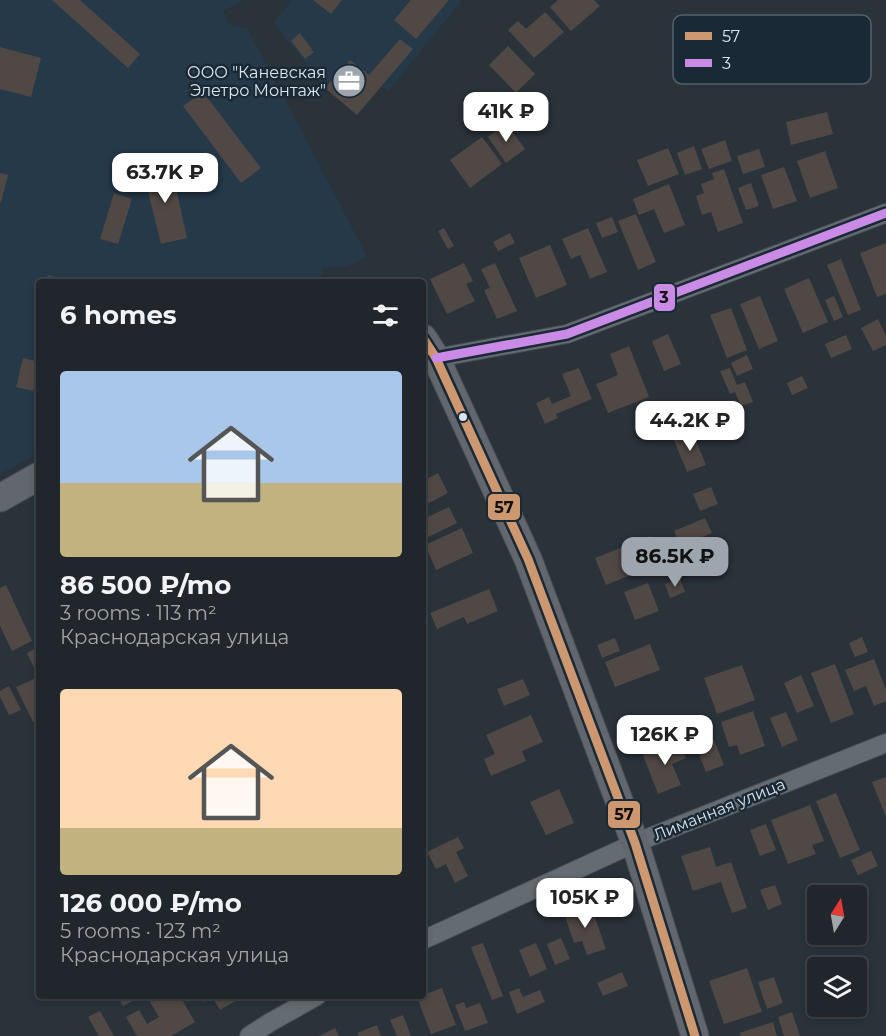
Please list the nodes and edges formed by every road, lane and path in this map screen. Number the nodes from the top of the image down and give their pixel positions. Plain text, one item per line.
1 (886, 213) edge
2 (430, 348) edge
3 (36, 478) edge
4 (0, 498) edge
5 (886, 742) edge
6 (635, 843) junction
7 (426, 939) edge
8 (312, 999) edge
9 (249, 1036) edge
10 (695, 1036) edge

1 - 2 street
2 - 6 street
3 - 4 street
5 - 6 street, Лиманная улица
6 - 7 street, Лиманная улица
6 - 10 street
8 - 9 street

